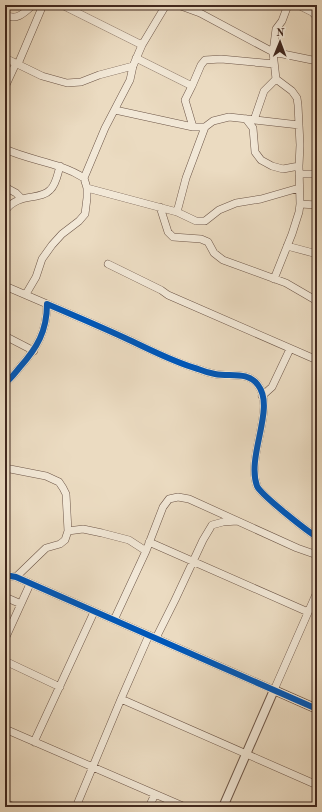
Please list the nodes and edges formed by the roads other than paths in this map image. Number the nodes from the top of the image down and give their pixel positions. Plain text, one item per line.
1 (33, 5) edge
2 (43, 5) edge
3 (62, 5) edge
4 (166, 5) edge
5 (178, 5) edge
6 (288, 5) edge
7 (298, 5) edge
8 (315, 13) edge
9 (5, 15) edge
10 (142, 45) junction
11 (273, 52) junction
12 (5, 58) edge
13 (136, 58) junction
14 (317, 61) edge
15 (17, 64) junction
16 (274, 64) junction
17 (133, 66) junction
18 (276, 79) junction
19 (192, 86) junction
20 (5, 87) edge
21 (115, 110) junction
22 (246, 119) junction
23 (254, 120) junction
24 (299, 125) junction
25 (193, 127) junction
26 (205, 127) junction
27 (5, 149) edge
28 (60, 166) junction
29 (299, 170) junction
30 (317, 174) edge
31 (84, 178) junction
32 (5, 187) edge
33 (87, 188) junction
34 (299, 188) junction
35 (21, 198) junction
36 (300, 204) junction
37 (317, 205) edge
38 (160, 207) junction
39 (5, 211) edge
40 (177, 212) junction
41 (287, 246) junction
42 (317, 254) edge
43 (108, 264) dead end
44 (274, 279) junction
45 (5, 286) edge
46 (26, 294) junction
47 (317, 300) edge
48 (47, 304) junction
49 (5, 336) edge
50 (290, 349) junction
51 (34, 351) junction
52 (317, 360) edge
53 (5, 383) edge
54 (262, 396) junction
55 (5, 468) edge
56 (238, 521) junction
57 (68, 531) junction
58 (317, 537) edge
59 (149, 542) junction
60 (146, 551) junction
61 (317, 555) edge
62 (193, 562) junction
63 (5, 575) edge
64 (16, 577) junction
65 (30, 584) junction
66 (317, 592) edge
67 (5, 597) edge
68 (21, 604) junction
69 (94, 612) junction
70 (308, 612) junction
71 (114, 620) junction
72 (152, 637) junction
73 (5, 638) edge
74 (5, 661) edge
75 (60, 687) junction
76 (274, 690) junction
77 (121, 699) junction
78 (317, 709) edge
79 (5, 729) edge
80 (34, 742) junction
81 (246, 754) junction
82 (93, 768) junction
83 (317, 785) edge
84 (155, 794) junction
85 (5, 803) edge
86 (14, 807) edge
87 (76, 807) edge
88 (149, 807) edge
89 (185, 807) edge
90 (222, 807) edge

1 - 9 street
2 - 15 street
3 - 10 street
4 - 10 street
5 - 11 street
6 - 11 street
7 - 8 street
10 - 13 street
11 - 14 street
11 - 16 street
12 - 15 street
13 - 17 street
13 - 19 street
15 - 17 street
15 - 20 street
16 - 18 street
16 - 19 street
17 - 21 street
18 - 23 street
18 - 24 street
19 - 25 street
21 - 25 street
21 - 31 street
22 - 23 street
22 - 26 street
22 - 29 street
23 - 24 street
24 - 29 street
25 - 26 street
26 - 40 street
27 - 28 street
28 - 31 street
28 - 35 street
29 - 30 street
29 - 34 street
31 - 33 street
32 - 35 street
33 - 38 street
33 - 46 street
34 - 36 street
34 - 40 street
35 - 39 street
36 - 37 street
36 - 41 street
38 - 40 street
38 - 44 street
41 - 42 street
41 - 44 street
43 - 50 street
44 - 47 street
45 - 46 street
46 - 48 street
48 - 51 street
48 - 54 street
49 - 51 street
50 - 52 street
50 - 54 street
51 - 53 street
54 - 58 street
55 - 57 street
56 - 59 street
56 - 61 street
56 - 62 street
57 - 60 street
57 - 64 street
59 - 60 street
59 - 62 street
60 - 71 street
62 - 70 street
62 - 72 street
63 - 64 street
64 - 65 street
65 - 68 street
65 - 69 street
66 - 70 street
67 - 68 street
68 - 73 street
69 - 71 street
69 - 75 street
70 - 76 street
71 - 72 street
72 - 76 street
72 - 77 street
74 - 75 street
75 - 80 street
76 - 78 street
76 - 81 street
77 - 81 street
77 - 82 street
79 - 80 street
80 - 82 street
81 - 83 street
81 - 90 street
82 - 84 street
82 - 87 street
84 - 88 street
84 - 89 street
85 - 86 street

